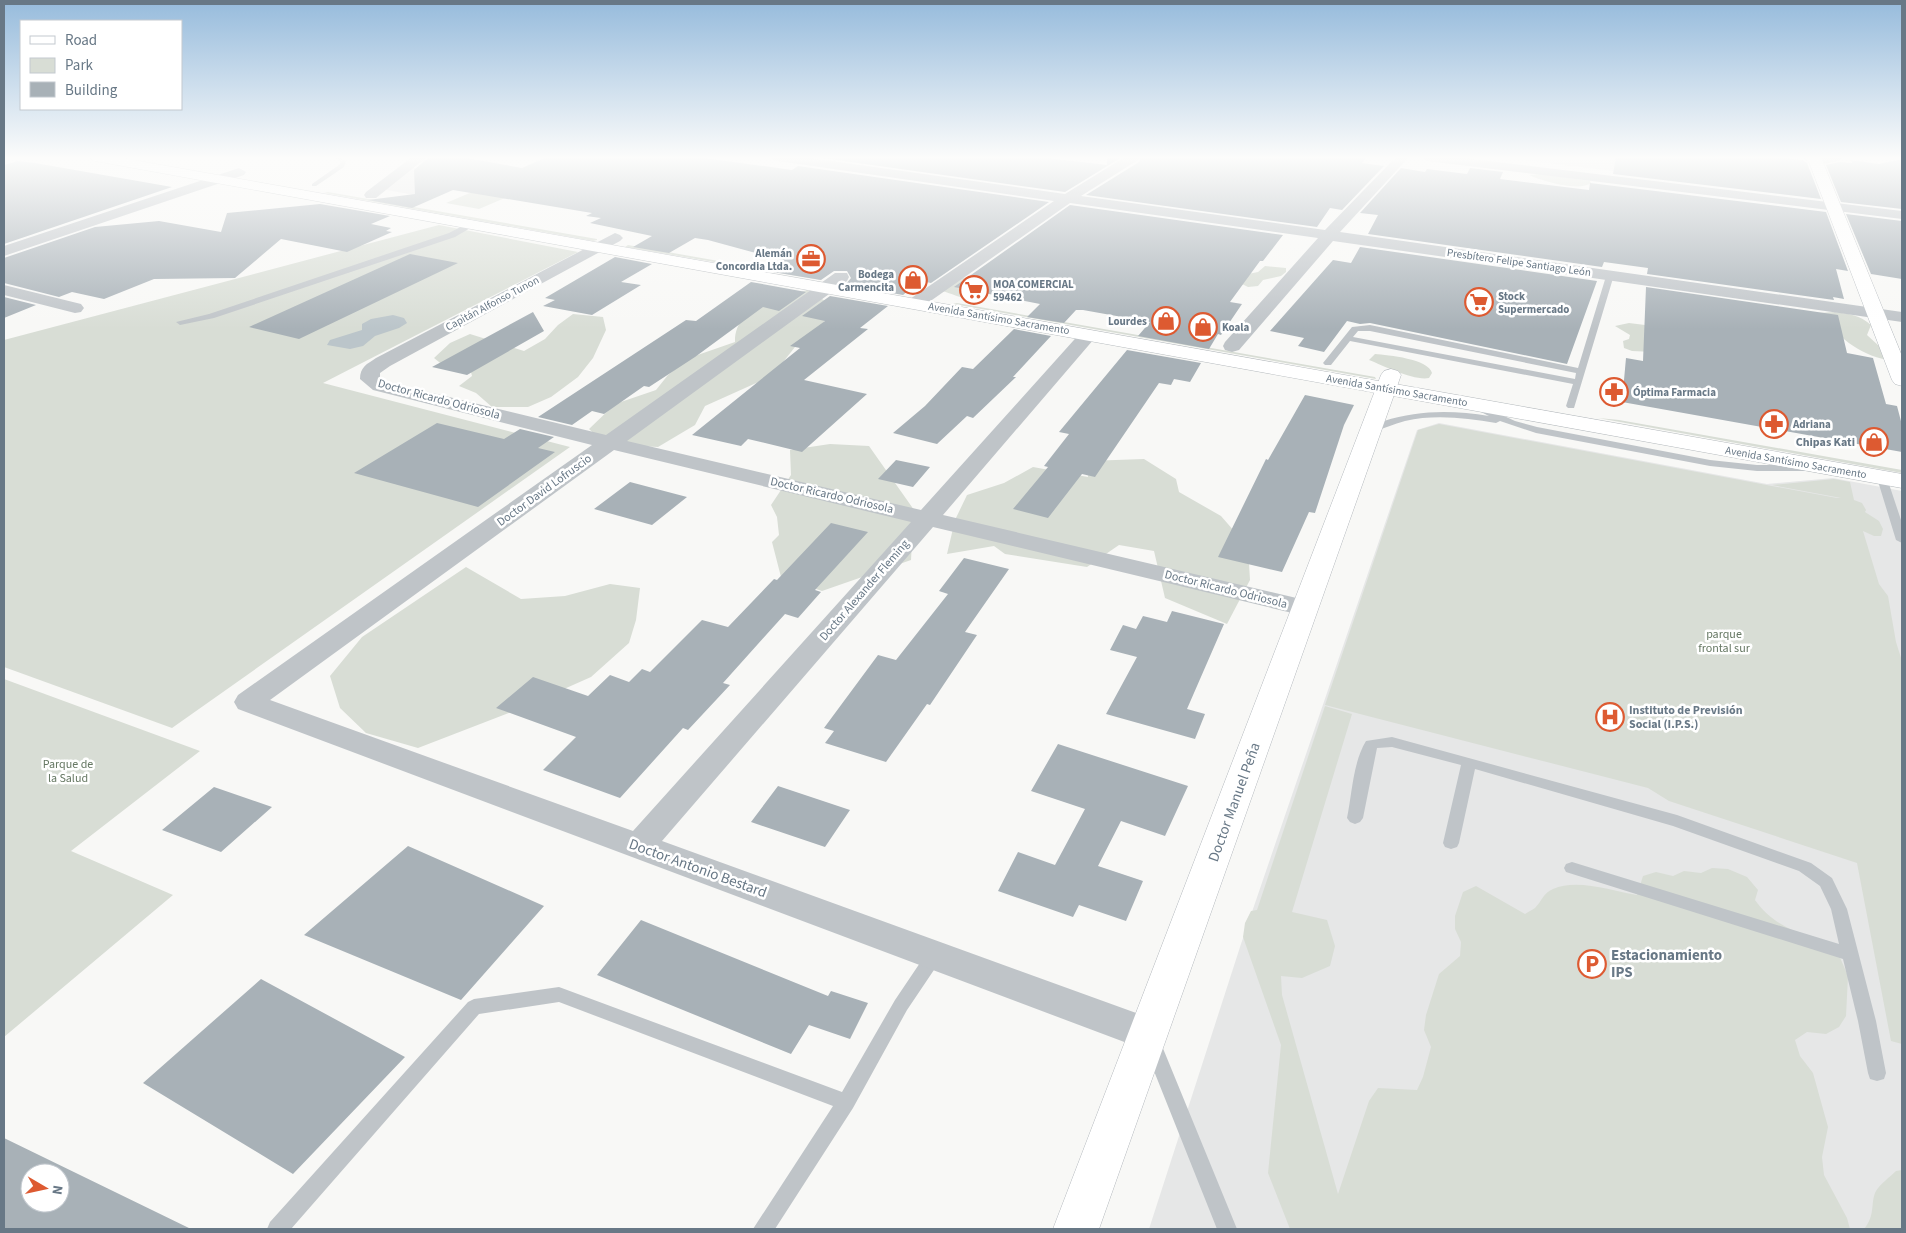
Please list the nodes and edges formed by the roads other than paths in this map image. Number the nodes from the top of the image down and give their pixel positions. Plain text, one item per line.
1 (111, 215) edge
2 (420, 215) edge
3 (482, 215) edge
4 (1044, 215) edge
5 (1193, 215) edge
6 (1349, 215) edge
7 (1836, 215) edge
8 (472, 224) junction
9 (1330, 234) junction
10 (615, 238) junction
11 (599, 247) junction
12 (4, 251) edge
13 (1610, 275) junction
14 (834, 282) junction
15 (4, 290) edge
16 (924, 298) junction
17 (75, 308) dead end
18 (1875, 313) junction
19 (1902, 317) edge
20 (180, 322) dead end
21 (1088, 335) junction
22 (1346, 338) junction
23 (1232, 346) junction
24 (1328, 363) junction
25 (1581, 370) junction
26 (370, 371) joint
27 (1902, 380) edge
28 (1388, 381) junction
29 (1578, 382) junction
30 (1471, 404) junction
31 (1570, 406) junction
32 (1512, 423) junction
33 (1370, 429) junction
34 (609, 444) junction
35 (1902, 463) edge
36 (1832, 469) junction
37 (1892, 480) edge
38 (928, 517) junction
39 (1902, 540) edge
40 (1305, 608) junction
41 (248, 702) joint
42 (1469, 762) junction
43 (1355, 818) dead end
44 (1451, 843) dead end
45 (639, 846) junction
46 (1572, 868) dead end
47 (1850, 954) junction
48 (934, 956) junction
49 (1148, 1034) junction
50 (1877, 1073) dead end
51 (846, 1102) junction
52 (277, 1229) edge
53 (763, 1229) edge
54 (1076, 1229) edge
55 (1227, 1229) edge

1 - 12 street
2 - 8 main road, Avenida Santísimo Sacramento
3 - 10 main road, Avenida Santísimo Sacramento
4 - 16 street
5 - 9 street, Presbítero Felipe Santiago León
6 - 9 street
7 - 18 main road
8 - 11 main road, Avenida Santísimo Sacramento
8 - 20 lane
9 - 13 street, Presbítero Felipe Santiago León
9 - 23 street
10 - 11 street, Capitán Alfonso Tunon
10 - 14 main road, Avenida Santísimo Sacramento
11 - 14 main road, Avenida Santísimo Sacramento
11 - 26 street, Capitán Alfonso Tunon
13 - 18 street, Presbítero Felipe Santiago León
13 - 25 lane
14 - 16 main road, Avenida Santísimo Sacramento
14 - 34 street, Doctor David Lofruscio
15 - 17 street
16 - 21 main road, Avenida Santísimo Sacramento
16 - 23 main road, Avenida Santísimo Sacramento
18 - 19 street, Presbítero Felipe Santiago León
18 - 27 main road
21 - 28 main road, Avenida Santísimo Sacramento
21 - 38 street, Doctor Alexander Fleming
22 - 24 lane
22 - 25 lane
22 - 29 lane
23 - 24 main road, Avenida Santísimo Sacramento
24 - 28 main road, Avenida Santísimo Sacramento
25 - 29 lane
26 - 34 street, Doctor Ricardo Odriosola
28 - 30 main road, Avenida Santísimo Sacramento
28 - 31 main road, Avenida Santísimo Sacramento
28 - 33 main road, Doctor Manuel Peña
29 - 31 lane
30 - 32 lane
30 - 36 main road, Avenida Santísimo Sacramento
31 - 35 main road, Avenida Santísimo Sacramento
32 - 33 lane
32 - 36 lane
33 - 40 main road, Doctor Manuel Peña
34 - 38 street, Doctor Ricardo Odriosola
34 - 41 street, Doctor David Lofruscio
36 - 37 main road, Avenida Santísimo Sacramento
37 - 39 lane
38 - 40 street, Doctor Ricardo Odriosola
38 - 45 street, Doctor Alexander Fleming
40 - 49 main road, Doctor Manuel Peña
41 - 45 street, Doctor Antonio Bestard
42 - 43 lane
42 - 44 lane
42 - 47 lane
45 - 48 street, Doctor Antonio Bestard
46 - 47 lane
47 - 50 lane
48 - 49 street, Doctor Antonio Bestard
48 - 51 lane
49 - 54 main road, Doctor Manuel Peña
49 - 55 lane
51 - 52 lane
51 - 53 lane

